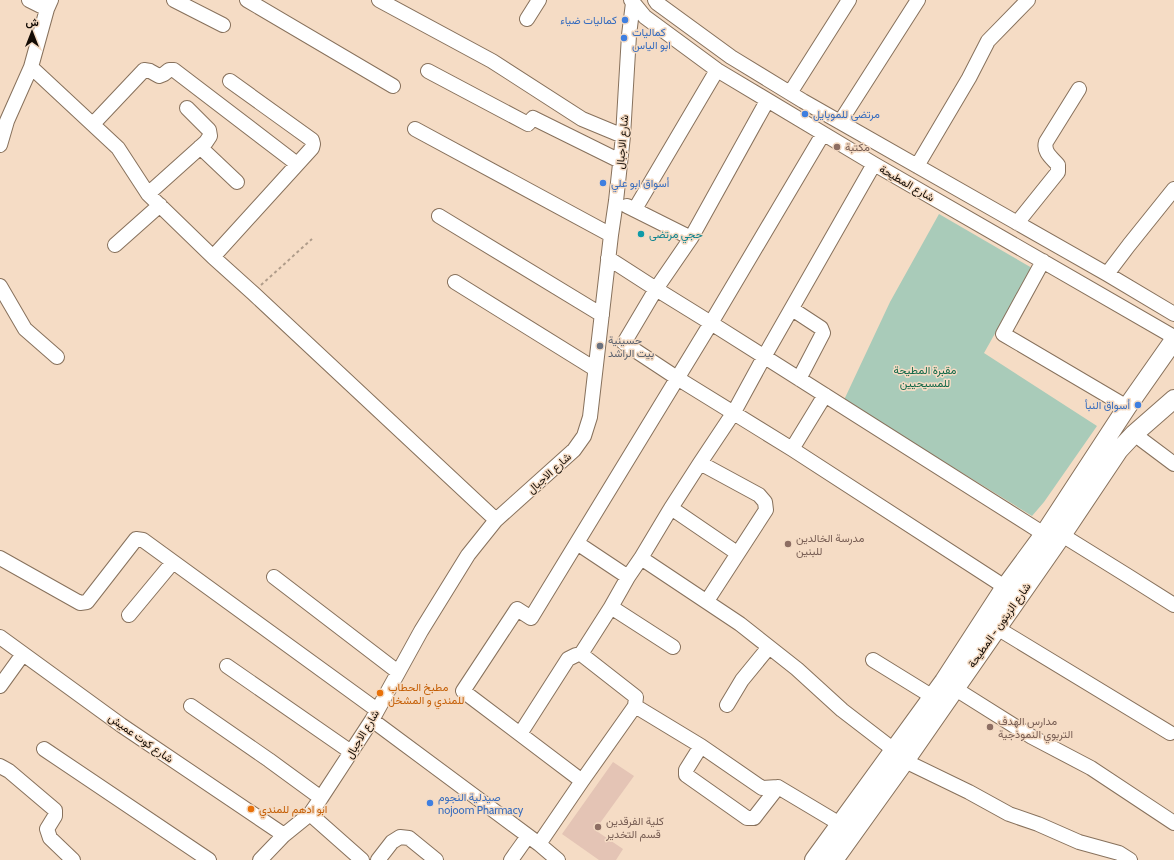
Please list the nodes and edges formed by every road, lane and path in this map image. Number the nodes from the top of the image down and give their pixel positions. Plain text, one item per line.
1 (29, 0) edge
2 (174, 0) edge
3 (247, 0) edge
4 (379, 0) edge
5 (539, 0) edge
6 (655, 0) edge
7 (849, 0) edge
8 (918, 0) edge
9 (1028, 0) edge
10 (632, 1) edge
11 (49, 4) edge
12 (527, 19) dead end
13 (223, 25) dead end
14 (31, 67) junction
15 (428, 70) dead end
16 (717, 70) junction
17 (230, 81) dead end
18 (393, 86) dead end
19 (1079, 89) dead end
20 (790, 93) junction
21 (767, 101) junction
22 (803, 101) junction
23 (187, 108) dead end
24 (794, 117) junction
25 (840, 122) junction
26 (93, 124) junction
27 (415, 129) dead end
28 (823, 134) junction
29 (623, 136) junction
30 (0, 145) edge
31 (200, 147) junction
32 (620, 161) junction
33 (297, 164) junction
34 (874, 164) junction
35 (917, 166) junction
36 (237, 182) dead end
37 (1174, 189) edge
38 (148, 194) junction
39 (616, 201) junction
40 (160, 205) junction
41 (635, 209) junction
42 (439, 216) dead end
43 (1017, 223) junction
44 (611, 235) junction
45 (691, 238) junction
46 (312, 239) dead end
47 (115, 245) dead end
48 (213, 257) junction
49 (608, 258) junction
50 (1043, 261) junction
51 (1107, 274) junction
52 (455, 282) dead end
53 (0, 286) edge
54 (656, 289) junction
55 (253, 293) junction
56 (792, 308) junction
57 (1174, 314) edge
58 (602, 315) junction
59 (711, 323) junction
60 (1174, 337) edge
61 (1174, 340) edge
62 (57, 357) dead end
63 (764, 357) junction
64 (596, 369) junction
65 (677, 378) junction
66 (799, 379) junction
67 (825, 395) junction
68 (1174, 400) edge
69 (1127, 407) junction
70 (734, 412) junction
71 (1134, 434) junction
72 (792, 449) junction
73 (700, 463) junction
74 (1174, 464) edge
75 (671, 508) junction
76 (496, 520) junction
77 (1044, 534) junction
78 (1062, 535) junction
79 (576, 543) junction
80 (737, 553) junction
81 (0, 558) edge
82 (641, 558) junction
83 (173, 562) junction
84 (274, 577) dead end
85 (628, 577) junction
86 (1005, 587) junction
87 (707, 601) junction
88 (1174, 605) edge
89 (611, 607) junction
90 (129, 615) dead end
91 (997, 628) junction
92 (0, 637) edge
93 (673, 647) dead end
94 (769, 647) junction
95 (23, 654) junction
96 (582, 654) junction
97 (873, 660) dead end
98 (226, 666) dead end
99 (398, 672) junction
100 (0, 686) edge
101 (954, 688) junction
102 (933, 697) junction
103 (727, 705) dead end
104 (191, 706) dead end
105 (635, 706) junction
106 (374, 715) junction
107 (1170, 733) dead end
108 (520, 734) junction
109 (701, 746) junction
110 (44, 749) dead end
111 (351, 752) junction
112 (899, 756) junction
113 (0, 766) edge
114 (582, 781) junction
115 (778, 787) junction
116 (322, 798) junction
117 (310, 814) junction
118 (1174, 822) edge
119 (840, 824) junction
120 (284, 835) junction
121 (534, 840) junction
122 (73, 860) edge
123 (209, 860) edge
124 (260, 860) edge
125 (362, 860) edge
126 (378, 860) edge
127 (436, 860) edge
128 (511, 860) edge
129 (558, 860) edge
130 (814, 860) edge
131 (834, 860) edge
132 (1130, 860) edge

1 - 11 street
2 - 13 street
3 - 18 street
4 - 29 street
5 - 12 street
6 - 20 street, شارع المطيحة
7 - 20 street
8 - 25 street
9 - 35 street
10 - 16 street, شارع المطيحة
10 - 29 street, شارع الاجبال
11 - 14 street
14 - 26 street
14 - 30 street
15 - 32 street
16 - 21 street, شارع المطيحة
16 - 41 street
17 - 33 street
19 - 43 street
20 - 22 street, شارع المطيحة
21 - 24 street, شارع المطيحة
21 - 45 street
22 - 24 street
22 - 25 street, شارع المطيحة
23 - 31 street
24 - 28 street, شارع المطيحة
25 - 35 street, شارع المطيحة
26 - 33 street
26 - 38 street
27 - 44 street
28 - 34 street, شارع المطيحة
28 - 59 street
29 - 32 street, شارع الاجبال
31 - 36 street
31 - 38 street
32 - 39 street, شارع الاجبال
33 - 48 street
34 - 50 street, شارع المطيحة
34 - 56 street
35 - 43 street, شارع المطيحة
37 - 51 street
38 - 40 street
39 - 41 street
39 - 44 street, شارع الاجبال
40 - 47 street
40 - 48 street
41 - 45 street
42 - 58 street
43 - 51 street, شارع المطيحة
44 - 49 street, شارع الاجبال
45 - 54 street
46 - 55 path
48 - 55 street
49 - 54 street
49 - 58 street, شارع الاجبال
50 - 60 street, شارع المطيحة
50 - 69 street
51 - 57 street, شارع المطيحة
52 - 64 street
53 - 62 street
54 - 59 street
54 - 65 street
55 - 76 street
56 - 63 street
56 - 66 street
58 - 64 street, شارع الاجبال
59 - 63 street
59 - 65 street
61 - 69 main road, شارع الزيتون - المطيحة
63 - 66 street
63 - 70 street
64 - 76 street, شارع الاجبال
65 - 70 street
65 - 79 street
66 - 67 street
67 - 72 street
67 - 77 street
68 - 71 main road, شارع الزيتون - المطيحة
69 - 77 main road, شارع الزيتون - المطيحة
70 - 72 street
70 - 73 street
71 - 74 street
71 - 78 main road, شارع الزيتون - المطيحة
72 - 86 street
73 - 75 street
73 - 80 street
75 - 80 street
75 - 82 street
76 - 99 street, شارع الاجبال
77 - 86 main road, شارع الزيتون - المطيحة
78 - 88 street
78 - 91 main road, شارع الزيتون - المطيحة
79 - 85 street
79 - 108 street
80 - 87 street
81 - 83 street
82 - 85 street
82 - 87 street
83 - 90 street
83 - 106 street
84 - 99 street
85 - 89 street
86 - 102 main road, شارع الزيتون - المطيحة
87 - 94 street
89 - 93 street
89 - 96 street
91 - 101 main road, شارع الزيتون - المطيحة
91 - 107 street
92 - 95 street, شارع كوت عميش
94 - 103 street
94 - 112 street
95 - 100 street
95 - 120 street, شارع كوت عميش
96 - 105 street
96 - 108 street
97 - 102 street
98 - 111 street
99 - 106 street, شارع الاجبال
101 - 112 main road, شارع الزيتون - المطيحة
101 - 118 street
102 - 112 main road, شارع الزيتون - المطيحة
104 - 116 street
105 - 109 street
105 - 114 street
106 - 111 street, شارع الاجبال
106 - 121 street
108 - 114 street
109 - 115 street
109 - 115 street
110 - 123 street
111 - 116 street, شارع الاجبال
112 - 119 main road, شارع الزيتون - المطيحة
112 - 131 main road, شارع الزيتون - المطيحة
112 - 132 street
113 - 122 street
114 - 121 street
115 - 119 street
116 - 117 street, شارع الاجبال
117 - 120 street, شارع الاجبال
117 - 125 street
119 - 130 main road, شارع الزيتون - المطيحة
120 - 124 street, شارع الاجبال
121 - 128 street
121 - 129 street
126 - 127 street

